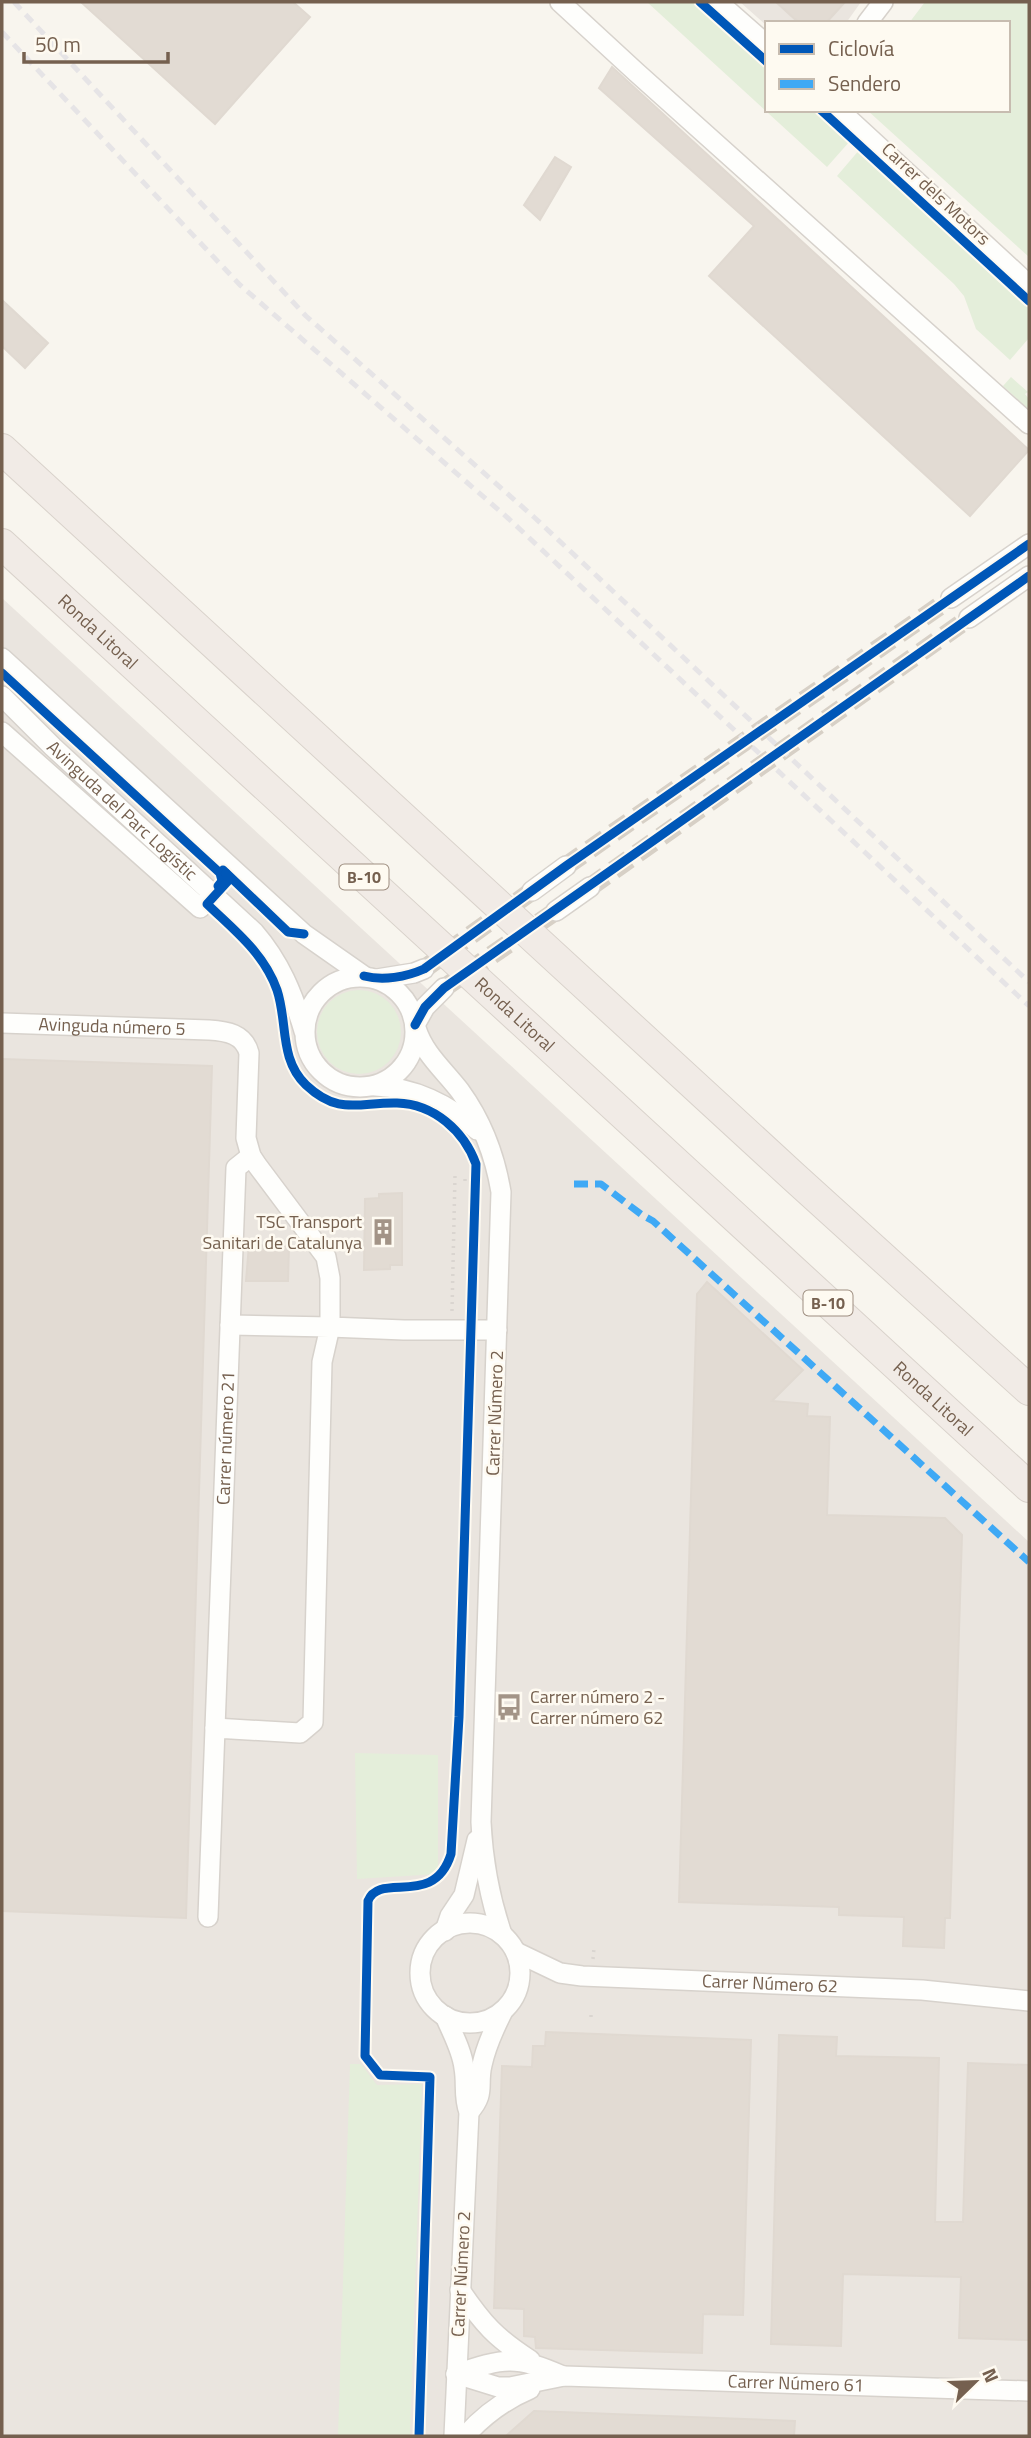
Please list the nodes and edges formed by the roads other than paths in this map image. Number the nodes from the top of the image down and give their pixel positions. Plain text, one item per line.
1 (560, 2) edge
2 (718, 2) edge
3 (883, 2) edge
4 (869, 21) edge
5 (765, 43) edge
6 (841, 112) edge
7 (1029, 285) edge
8 (1029, 424) edge
9 (2, 449) edge
10 (2, 544) edge
11 (1029, 544) edge
12 (1029, 576) edge
13 (951, 598) tunnel mouth
14 (969, 618) tunnel mouth
15 (2, 658) edge
16 (2, 696) edge
17 (2, 732) edge
18 (566, 866) tunnel mouth
19 (590, 887) tunnel mouth
20 (532, 891) tunnel mouth
21 (214, 895) junction
22 (556, 911) tunnel mouth
23 (424, 969) tunnel mouth
24 (371, 978) junction
25 (444, 988) tunnel mouth
26 (2, 1023) edge
27 (416, 1026) junction
28 (304, 1031) junction
29 (373, 1086) junction
30 (485, 1138) junction
31 (251, 1156) junction
32 (230, 1325) junction
33 (330, 1327) junction
34 (497, 1330) junction
35 (1029, 1390) edge
36 (1029, 1488) edge
37 (215, 1728) junction
38 (481, 1822) junction
39 (208, 1917) dead end
40 (445, 1930) junction
41 (502, 1934) junction
42 (516, 1952) junction
43 (1029, 2001) edge
44 (503, 2011) junction
45 (445, 2017) junction
46 (469, 2112) junction
47 (460, 2290) junction
48 (534, 2363) junction
49 (456, 2374) junction
50 (564, 2376) junction
51 (1029, 2391) edge
52 (454, 2436) edge
53 (465, 2436) edge

1 - 8 street
2 - 5 street
3 - 4 street
6 - 7 street, Carrer dels Motors
9 - 35 highway
10 - 36 highway, Ronda Litoral / B-10
11 - 13 street
12 - 14 street
15 - 24 street, Avinguda del Parc Logístic
16 - 21 street, Avinguda del Parc Logístic
17 - 21 street
18 - 20 street
19 - 22 street
21 - 28 street, Avinguda del Parc Logístic
23 - 24 street
24 - 27 street
24 - 28 street
25 - 27 street
26 - 31 street, Avinguda número 5
27 - 29 street
27 - 30 street, Carrer Número 2
28 - 29 street
29 - 30 street
30 - 34 street, Carrer Número 2
31 - 32 street, Carrer número 21
31 - 33 street
32 - 33 street
32 - 37 street, Carrer número 21
33 - 34 street
33 - 37 street
34 - 38 street, Carrer Número 2
37 - 39 street, Carrer número 21
38 - 40 street, Carrer Número 2
38 - 41 street, Carrer Número 2
40 - 41 street
40 - 45 street
41 - 42 street
42 - 43 street, Carrer Número 62
42 - 44 street
44 - 45 street
44 - 46 street, Carrer Número 2
45 - 46 street, Carrer Número 2
46 - 47 street, Carrer Número 2
47 - 48 street, Carrer Número 61
47 - 49 street, Carrer Número 2
48 - 49 street, Carrer Número 61
48 - 50 street, Carrer Número 61
49 - 50 street, Carrer Número 61
49 - 52 street, Carrer Número 2
50 - 51 street, Carrer Número 61
50 - 53 street, Carrer Número 61

